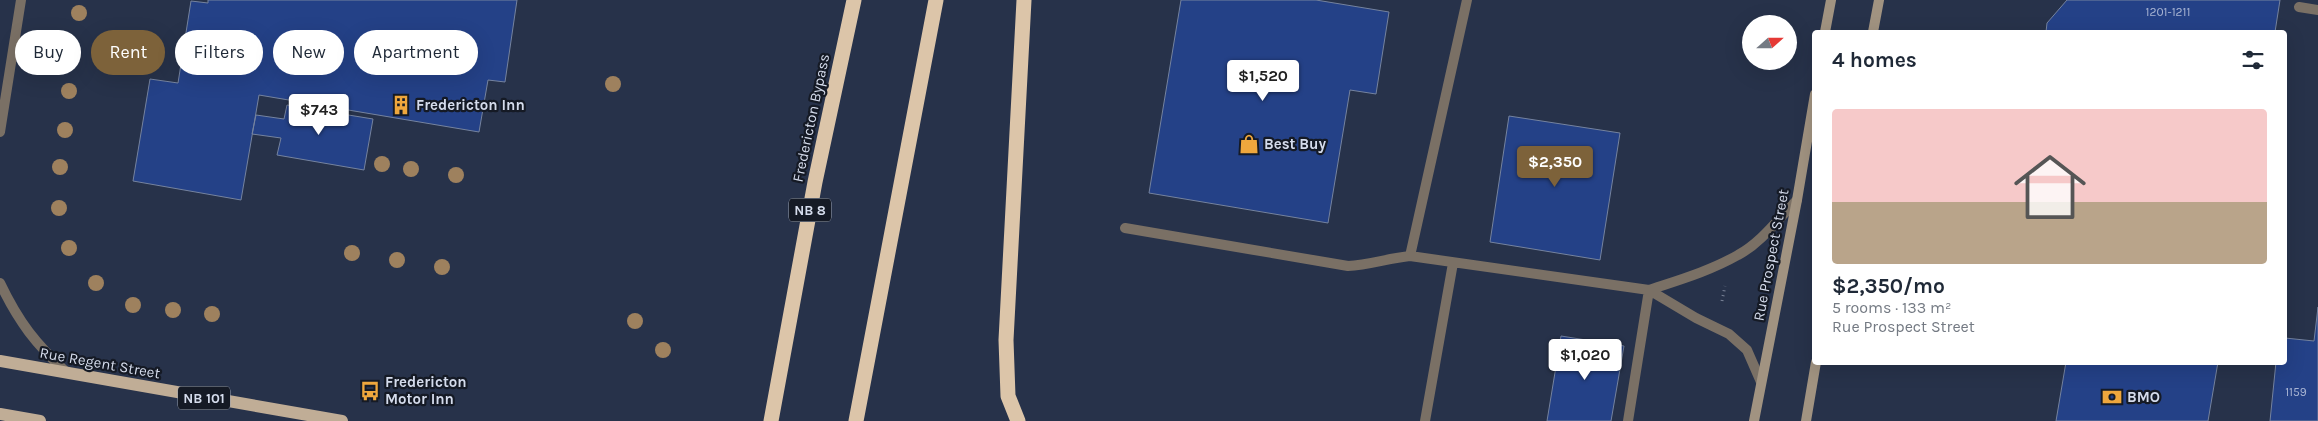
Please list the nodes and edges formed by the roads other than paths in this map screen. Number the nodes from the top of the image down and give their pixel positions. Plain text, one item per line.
1 (21, 0) edge
2 (854, 0) edge
3 (936, 0) edge
4 (1024, 0) edge
5 (1467, 0) edge
6 (1831, 0) edge
7 (1879, 0) edge
8 (2299, 7) dead end
9 (2318, 10) edge
10 (1825, 30) edge
11 (1874, 30) edge
12 (1812, 112) edge
13 (0, 132) edge
14 (1797, 200) junction
15 (1125, 228) dead end
16 (1410, 256) junction
17 (1453, 263) junction
18 (0, 283) edge
19 (1649, 290) junction
20 (0, 362) edge
21 (1815, 365) edge
22 (67, 373) junction
23 (1761, 382) junction
24 (0, 414) edge
25 (40, 421) edge
26 (342, 421) edge
27 (771, 421) edge
28 (856, 421) edge
29 (1018, 421) edge
30 (1425, 421) edge
31 (1628, 421) edge
32 (1754, 421) edge
33 (1806, 421) edge

1 - 13 lane
2 - 27 highway, Fredericton Bypass / NB 8
3 - 28 highway
4 - 29 highway
5 - 16 lane
6 - 10 main road
7 - 11 main road
8 - 9 lane
12 - 14 main road, Rue Prospect Street
14 - 19 lane
14 - 23 main road, Rue Prospect Street
15 - 16 lane
16 - 17 lane
17 - 19 lane
17 - 30 lane
18 - 22 lane
19 - 23 lane
19 - 31 lane
20 - 22 main road, Rue Regent Street / NB 101
21 - 33 main road
22 - 26 main road, Rue Regent Street / NB 101
23 - 32 main road, Rue Prospect Street
24 - 25 main road

